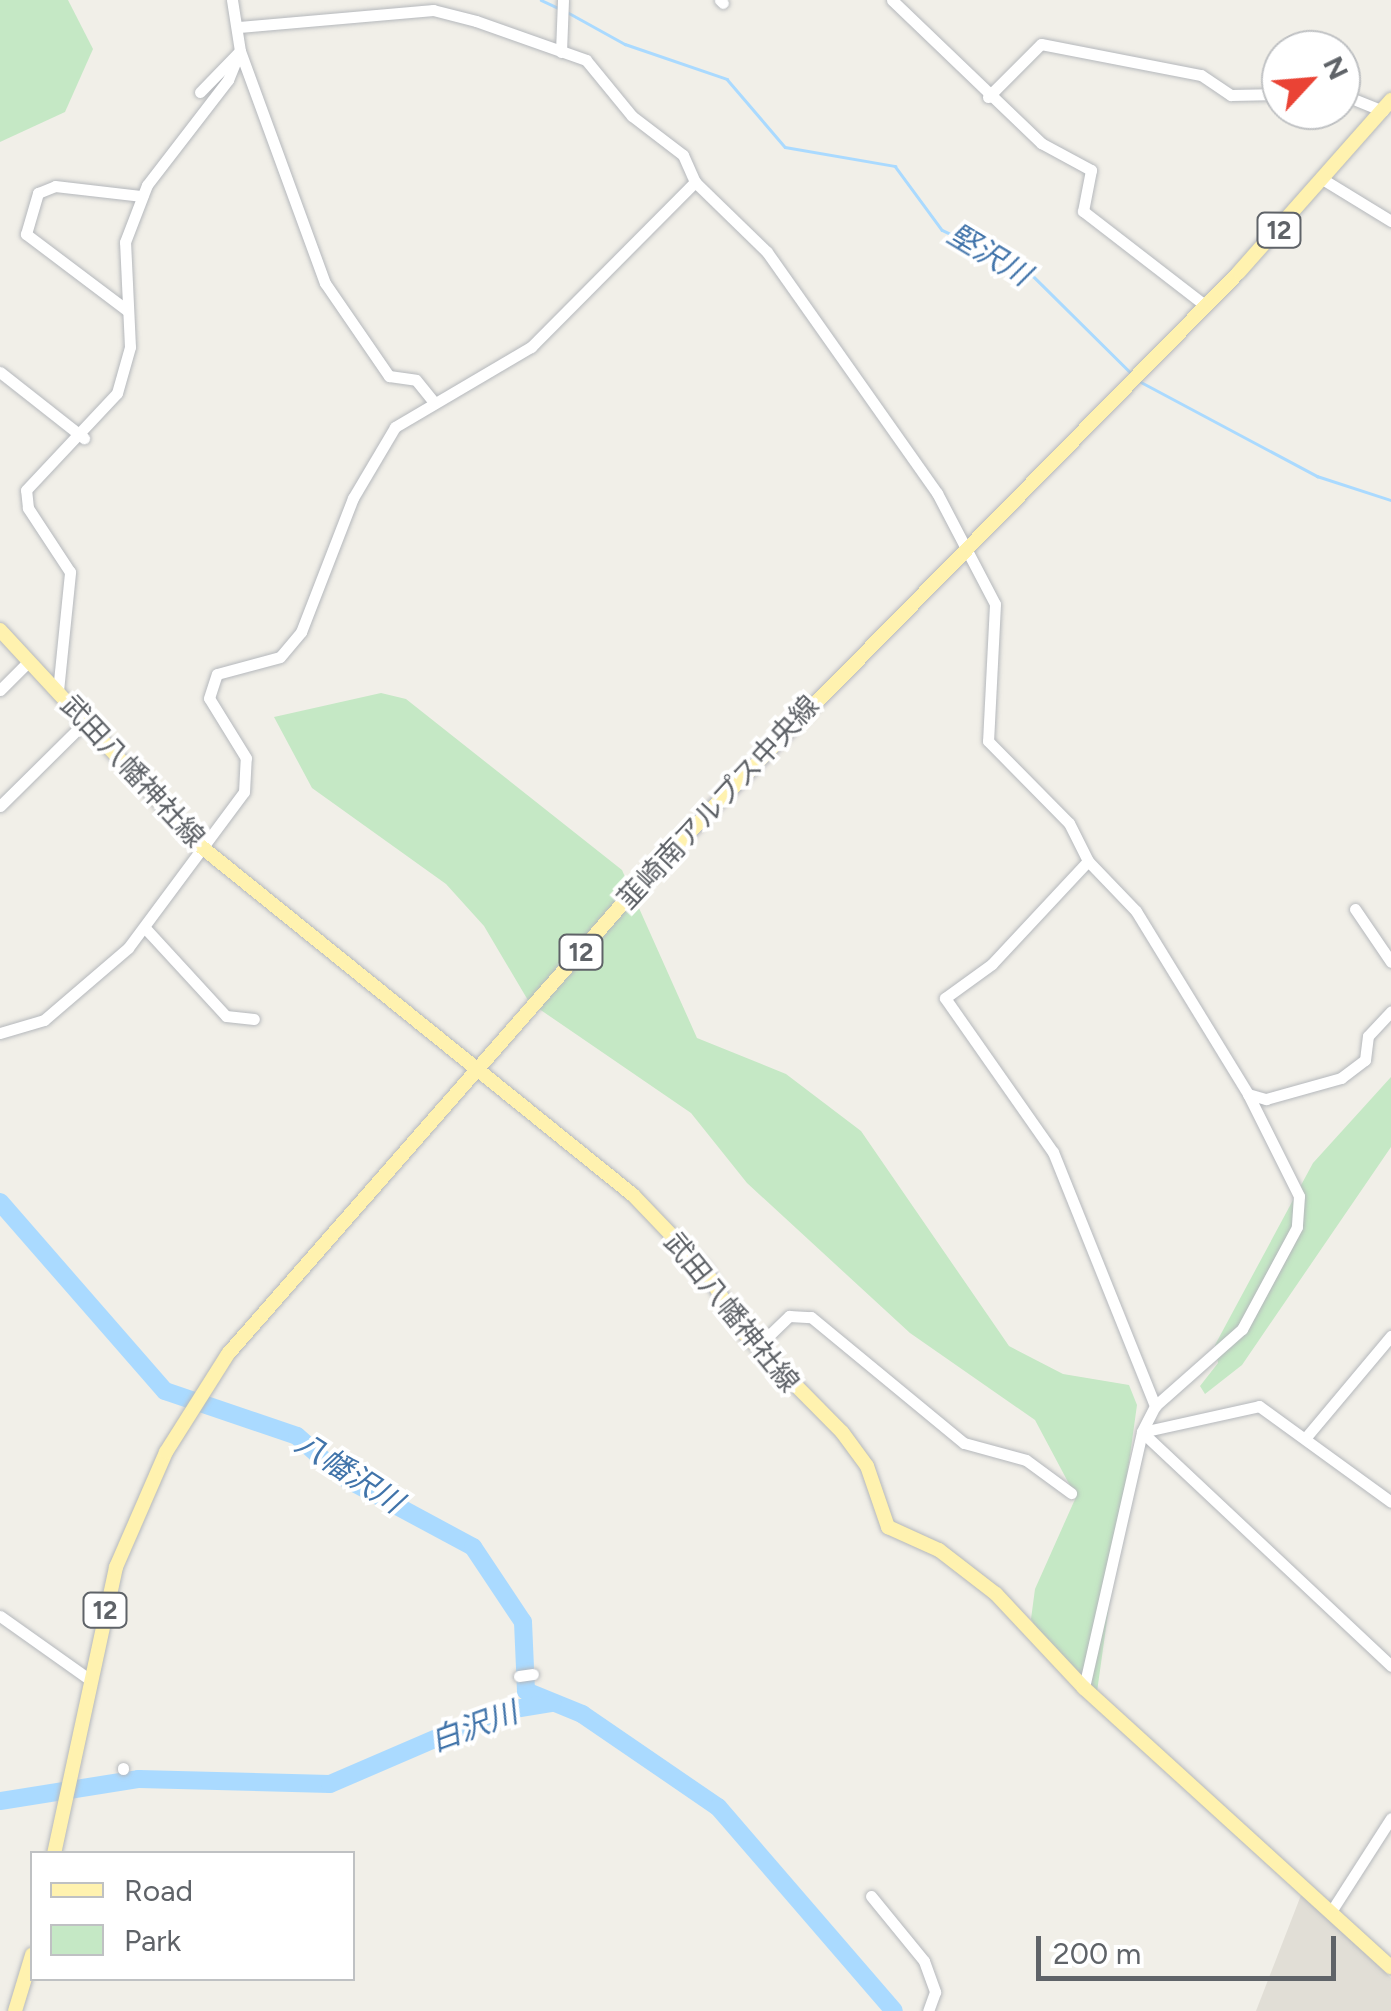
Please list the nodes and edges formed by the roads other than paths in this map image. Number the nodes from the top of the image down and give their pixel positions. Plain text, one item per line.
1 (232, 0) edge
2 (563, 0) edge
3 (892, 0) edge
4 (236, 22) junction
5 (240, 50) junction
6 (561, 52) junction
7 (200, 92) dead end
8 (1261, 94) edge
9 (988, 97) junction
10 (1361, 99) edge
11 (1387, 106) edge
12 (1324, 180) junction
13 (695, 182) junction
14 (142, 196) junction
15 (1391, 220) edge
16 (1206, 306) junction
17 (128, 311) junction
18 (0, 372) edge
19 (432, 400) junction
20 (84, 438) junction
21 (962, 546) junction
22 (0, 630) edge
23 (29, 661) junction
24 (0, 690) edge
25 (58, 691) junction
26 (85, 722) junction
27 (0, 806) edge
28 (198, 844) junction
29 (1088, 860) junction
30 (1355, 910) dead end
31 (146, 929) junction
32 (1391, 962) edge
33 (1391, 1012) edge
34 (254, 1019) dead end
35 (0, 1034) edge
36 (476, 1072) junction
37 (1248, 1094) junction
38 (1391, 1336) edge
39 (757, 1347) junction
40 (1156, 1406) junction
41 (1142, 1432) junction
42 (1308, 1436) junction
43 (1071, 1492) dead end
44 (1390, 1502) edge
45 (0, 1616) edge
46 (1391, 1666) edge
47 (89, 1678) junction
48 (1084, 1688) junction
49 (1391, 1818) edge
50 (54, 1851) edge
51 (871, 1896) dead end
52 (1332, 1910) junction
53 (30, 1962) edge
54 (1391, 1967) edge
55 (16, 2011) edge
56 (928, 2011) edge

1 - 4 street
2 - 6 street
3 - 9 street
4 - 5 street
4 - 6 street
5 - 7 street
5 - 14 street
5 - 19 street
6 - 13 street
8 - 9 street
9 - 16 street
10 - 11 street
11 - 12 main road, 韮崎南アルプス中央線 / 12
12 - 15 street
12 - 16 main road, 韮崎南アルプス中央線 / 12
13 - 19 street
13 - 21 street
14 - 17 street
14 - 17 street
16 - 21 main road, 韮崎南アルプス中央線 / 12
17 - 20 street
18 - 20 street
19 - 28 street
20 - 25 street
21 - 29 street
21 - 36 main road, 韮崎南アルプス中央線 / 12
22 - 23 main road, 武田八幡神社線
23 - 24 street
23 - 25 main road, 武田八幡神社線
25 - 26 main road, 武田八幡神社線
26 - 27 street
26 - 28 main road, 武田八幡神社線
28 - 31 street
28 - 36 main road, 武田八幡神社線
29 - 37 street
29 - 40 street
30 - 32 street
31 - 34 street
31 - 35 street
33 - 37 street
36 - 39 main road, 武田八幡神社線
36 - 47 main road, 韮崎南アルプス中央線 / 12
37 - 40 street
38 - 42 street
39 - 43 street
39 - 48 main road, 武田八幡神社線
40 - 41 street
41 - 42 street
41 - 46 street
41 - 48 street
42 - 44 street
45 - 47 street
47 - 50 main road, 韮崎南アルプス中央線 / 12
48 - 52 main road, 武田八幡神社線
49 - 52 street
51 - 56 street
52 - 54 main road, 武田八幡神社線
53 - 55 main road

